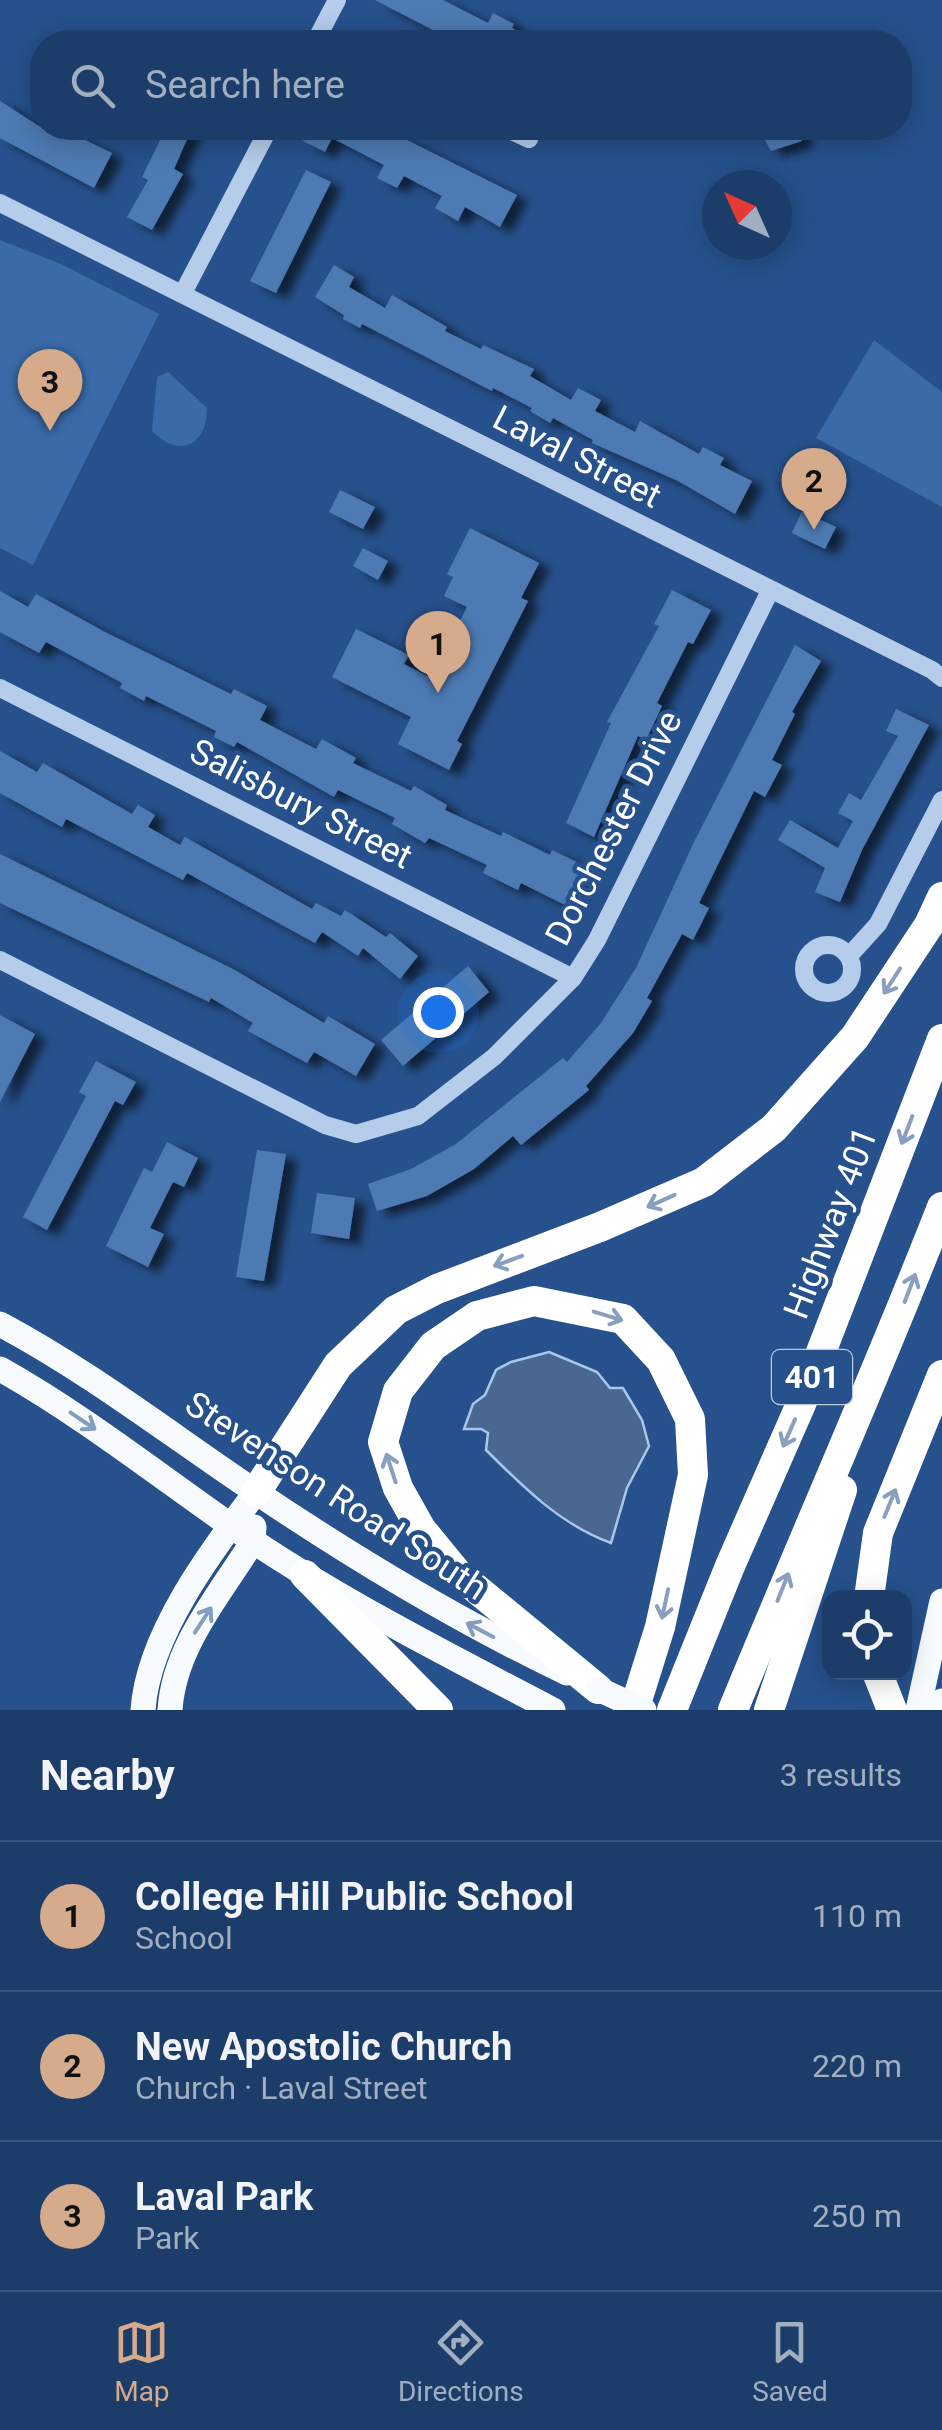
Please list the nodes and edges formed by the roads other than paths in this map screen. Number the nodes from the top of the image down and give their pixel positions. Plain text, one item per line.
1 (337, 0) edge
2 (325, 30) edge
3 (263, 140) edge
4 (0, 202) edge
5 (183, 294) junction
6 (770, 590) junction
7 (942, 678) edge
8 (0, 688) edge
9 (942, 800) edge
10 (942, 897) edge
11 (849, 956) dead end
12 (0, 960) edge
13 (573, 978) junction
14 (942, 1039) edge
15 (942, 1206) edge
16 (0, 1324) edge
17 (884, 1356) junction
18 (0, 1369) edge
19 (942, 1375) edge
20 (256, 1492) junction
21 (230, 1525) junction
22 (254, 1541) junction
23 (305, 1575) junction
24 (870, 1590) edge
25 (942, 1601) edge
26 (942, 1668) edge
27 (887, 1680) edge
28 (598, 1688) junction
29 (922, 1707) edge
30 (143, 1710) edge
31 (170, 1710) edge
32 (438, 1710) edge
33 (553, 1710) edge
34 (634, 1710) edge
35 (644, 1710) edge
36 (672, 1710) edge
37 (733, 1710) edge
38 (770, 1710) edge

1 - 2 street
3 - 5 street
4 - 5 street, Laval Street
5 - 6 street, Laval Street
6 - 7 street, Laval Street
6 - 13 street, Dorchester Drive
8 - 13 street, Salisbury Street
9 - 11 street
10 -> 20 highway
12 - 13 street, Dorchester Drive
14 -> 36 highway, Highway 401 / 401
17 -> 15 highway, 401
16 - 20 main road, Stevenson Road South
37 -> 17 highway, 401
17 - 38 highway
18 -> 21 main road, Stevenson Road South
24 -> 19 highway
20 - 21 main road
20 - 22 main road
28 -> 20 main road, Stevenson Road South
21 - 22 main road, Stevenson Road South
21 - 30 main road
22 - 23 main road, Stevenson Road South
31 -> 22 main road
23 - 32 highway
23 - 33 main road, Stevenson Road South
25 - 29 main road
26 - 29 main road
27 - 29 highway
28 -> 34 highway
28 - 35 main road, Stevenson Road South, bridge

